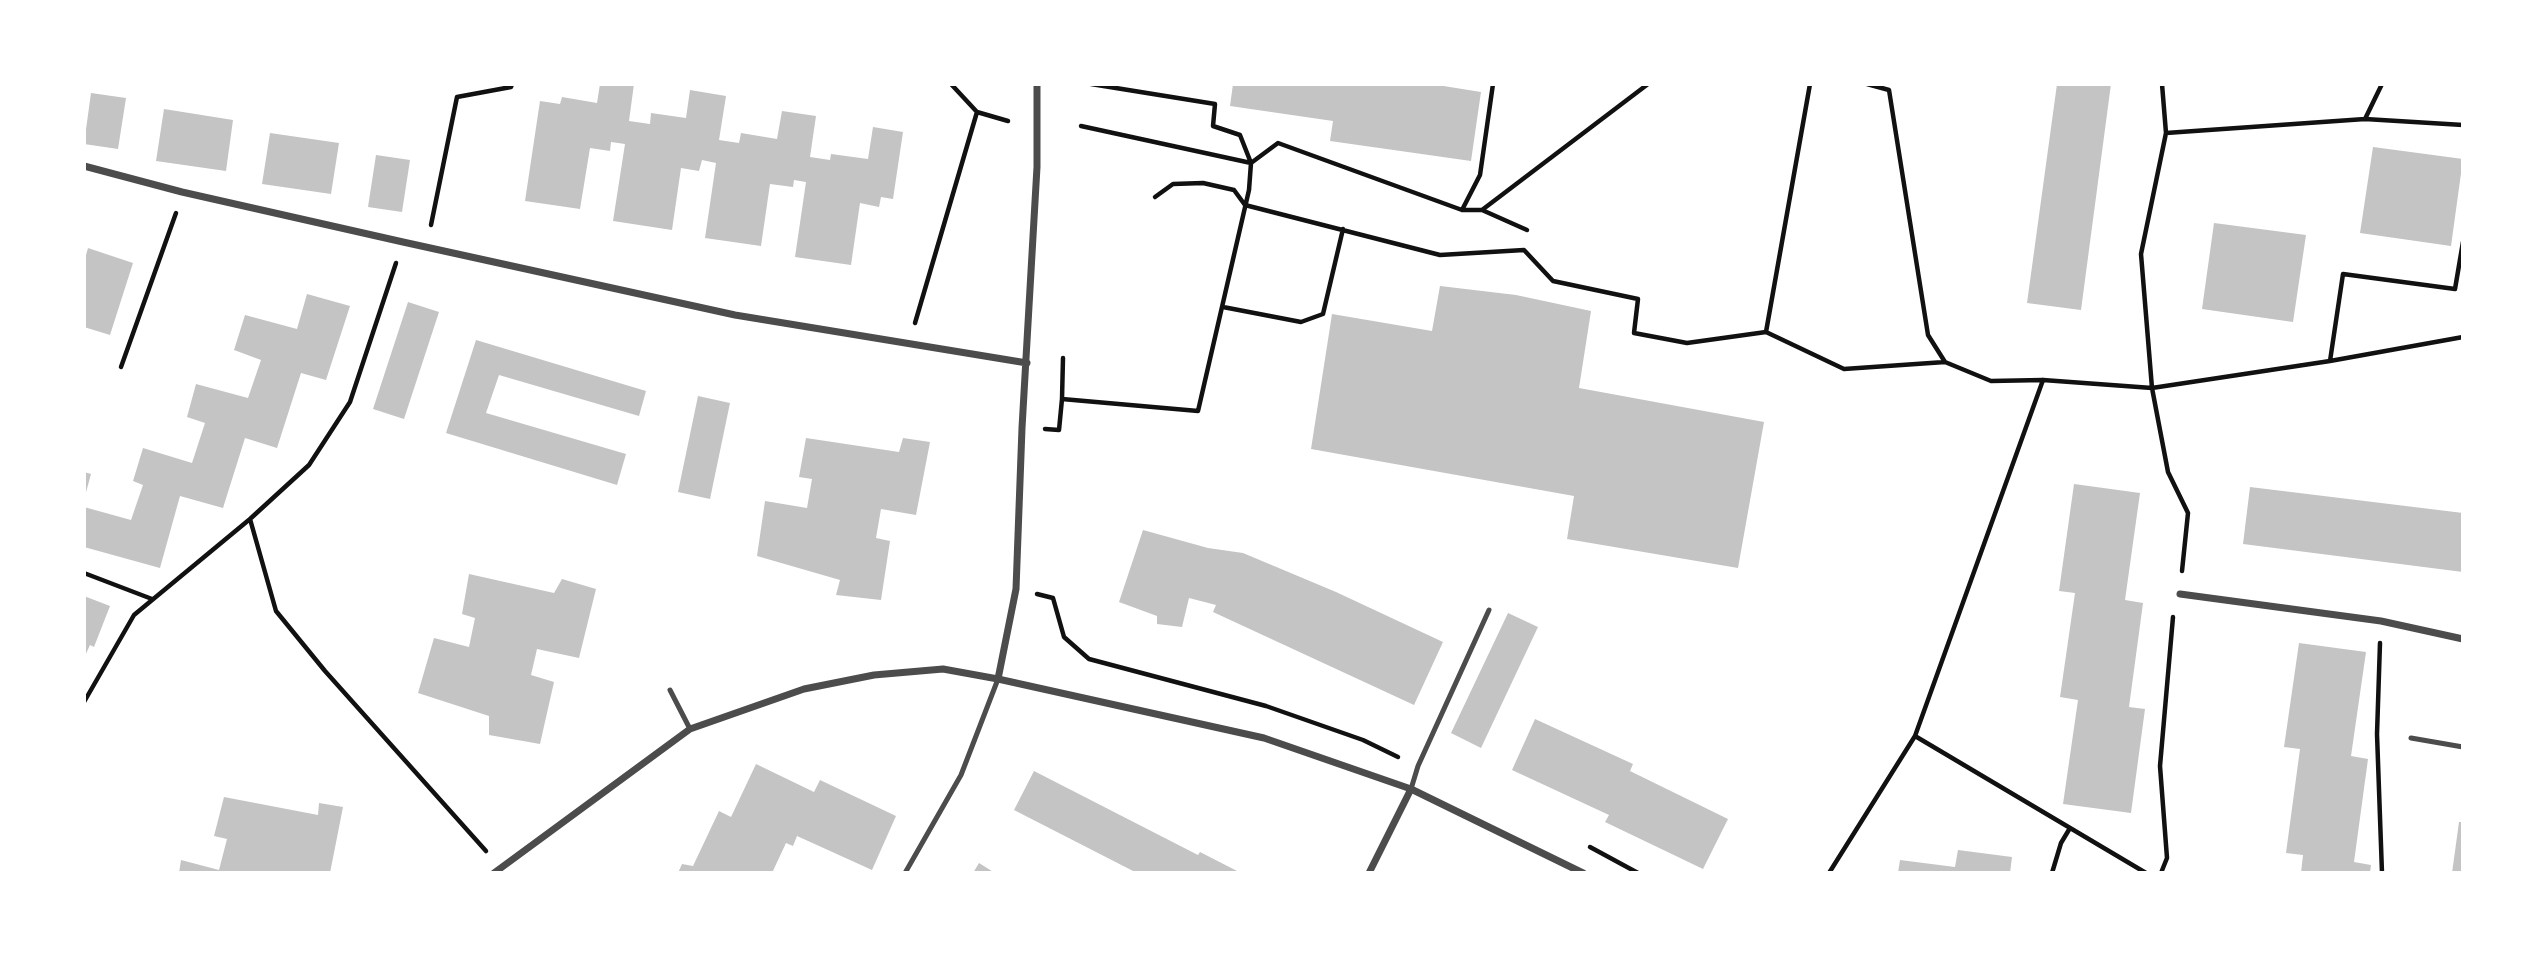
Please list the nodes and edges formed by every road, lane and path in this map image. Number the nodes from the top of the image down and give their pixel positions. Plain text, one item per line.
1 (512, 84) edge
2 (951, 84) edge
3 (1037, 84) edge
4 (1091, 84) edge
5 (1493, 84) edge
6 (1648, 84) edge
7 (1810, 84) edge
8 (1867, 84) edge
9 (2162, 84) edge
10 (2382, 84) edge
11 (1890, 87) edge
12 (977, 112) junction
13 (2365, 119) junction
14 (1007, 121) dead end
15 (2463, 125) edge
16 (1081, 126) dead end
17 (2166, 133) junction
18 (1251, 163) junction
19 (84, 166) edge
20 (182, 192) junction
21 (1156, 197) dead end
22 (1245, 205) junction
23 (1462, 210) junction
24 (1482, 210) junction
25 (1343, 229) junction
26 (1527, 230) dead end
27 (2463, 242) edge
28 (403, 243) junction
29 (427, 247) junction
30 (1223, 307) junction
31 (1766, 332) junction
32 (2463, 337) edge
33 (909, 342) junction
34 (1063, 358) dead end
35 (2330, 361) junction
36 (1945, 362) junction
37 (1027, 363) junction
38 (121, 367) dead end
39 (2043, 380) junction
40 (2152, 388) junction
41 (1062, 399) junction
42 (1022, 428) junction
43 (250, 519) junction
44 (84, 573) edge
45 (2180, 594) joint
46 (152, 599) junction
47 (1489, 610) dead end
48 (2172, 619) dead end
49 (2381, 621) junction
50 (2463, 639) edge
51 (998, 679) junction
52 (670, 690) dead end
53 (84, 702) edge
54 (690, 729) junction
55 (1915, 736) junction
56 (2411, 738) dead end
57 (2463, 747) edge
58 (1411, 789) junction
59 (2070, 828) junction
60 (497, 871) edge
61 (905, 873) edge
62 (1369, 873) edge
63 (1583, 873) edge
64 (1829, 873) edge
65 (2052, 873) edge
66 (2146, 873) edge
67 (2161, 873) edge
68 (2382, 873) edge

1 - 29 path
2 - 12 path
3 - 37 street
4 - 18 path
5 - 23 path
6 - 24 path
7 - 31 path
8 - 11 path
9 - 17 path
10 - 13 path
11 - 36 path
12 - 14 path
12 - 33 path
13 - 15 path
13 - 17 path
16 - 18 path
17 - 40 path
18 - 22 path
18 - 23 path
19 - 20 street
20 - 28 street
20 - 38 path
21 - 22 path
22 - 25 path
22 - 30 path
23 - 24 path
24 - 26 path
25 - 30 path
25 - 31 path
27 - 35 path
28 - 29 street
28 - 43 path
29 - 33 street
30 - 41 path
31 - 36 path
32 - 35 path
33 - 37 street
34 - 41 path
35 - 40 path
36 - 39 path
37 - 42 street
39 - 40 path
39 - 55 path
40 - 45 path
41 - 42 path
42 - 51 street
43 - 46 path
43 - 60 path
44 - 46 path
45 - 49 street
46 - 53 path
47 - 58 lane
48 - 67 path
49 - 50 street
49 - 68 path
51 - 54 street
51 - 58 street
51 - 61 lane
52 - 54 lane
54 - 60 street
55 - 59 path
55 - 64 path
56 - 57 lane
58 - 62 street
58 - 63 street
59 - 65 path
59 - 66 path

